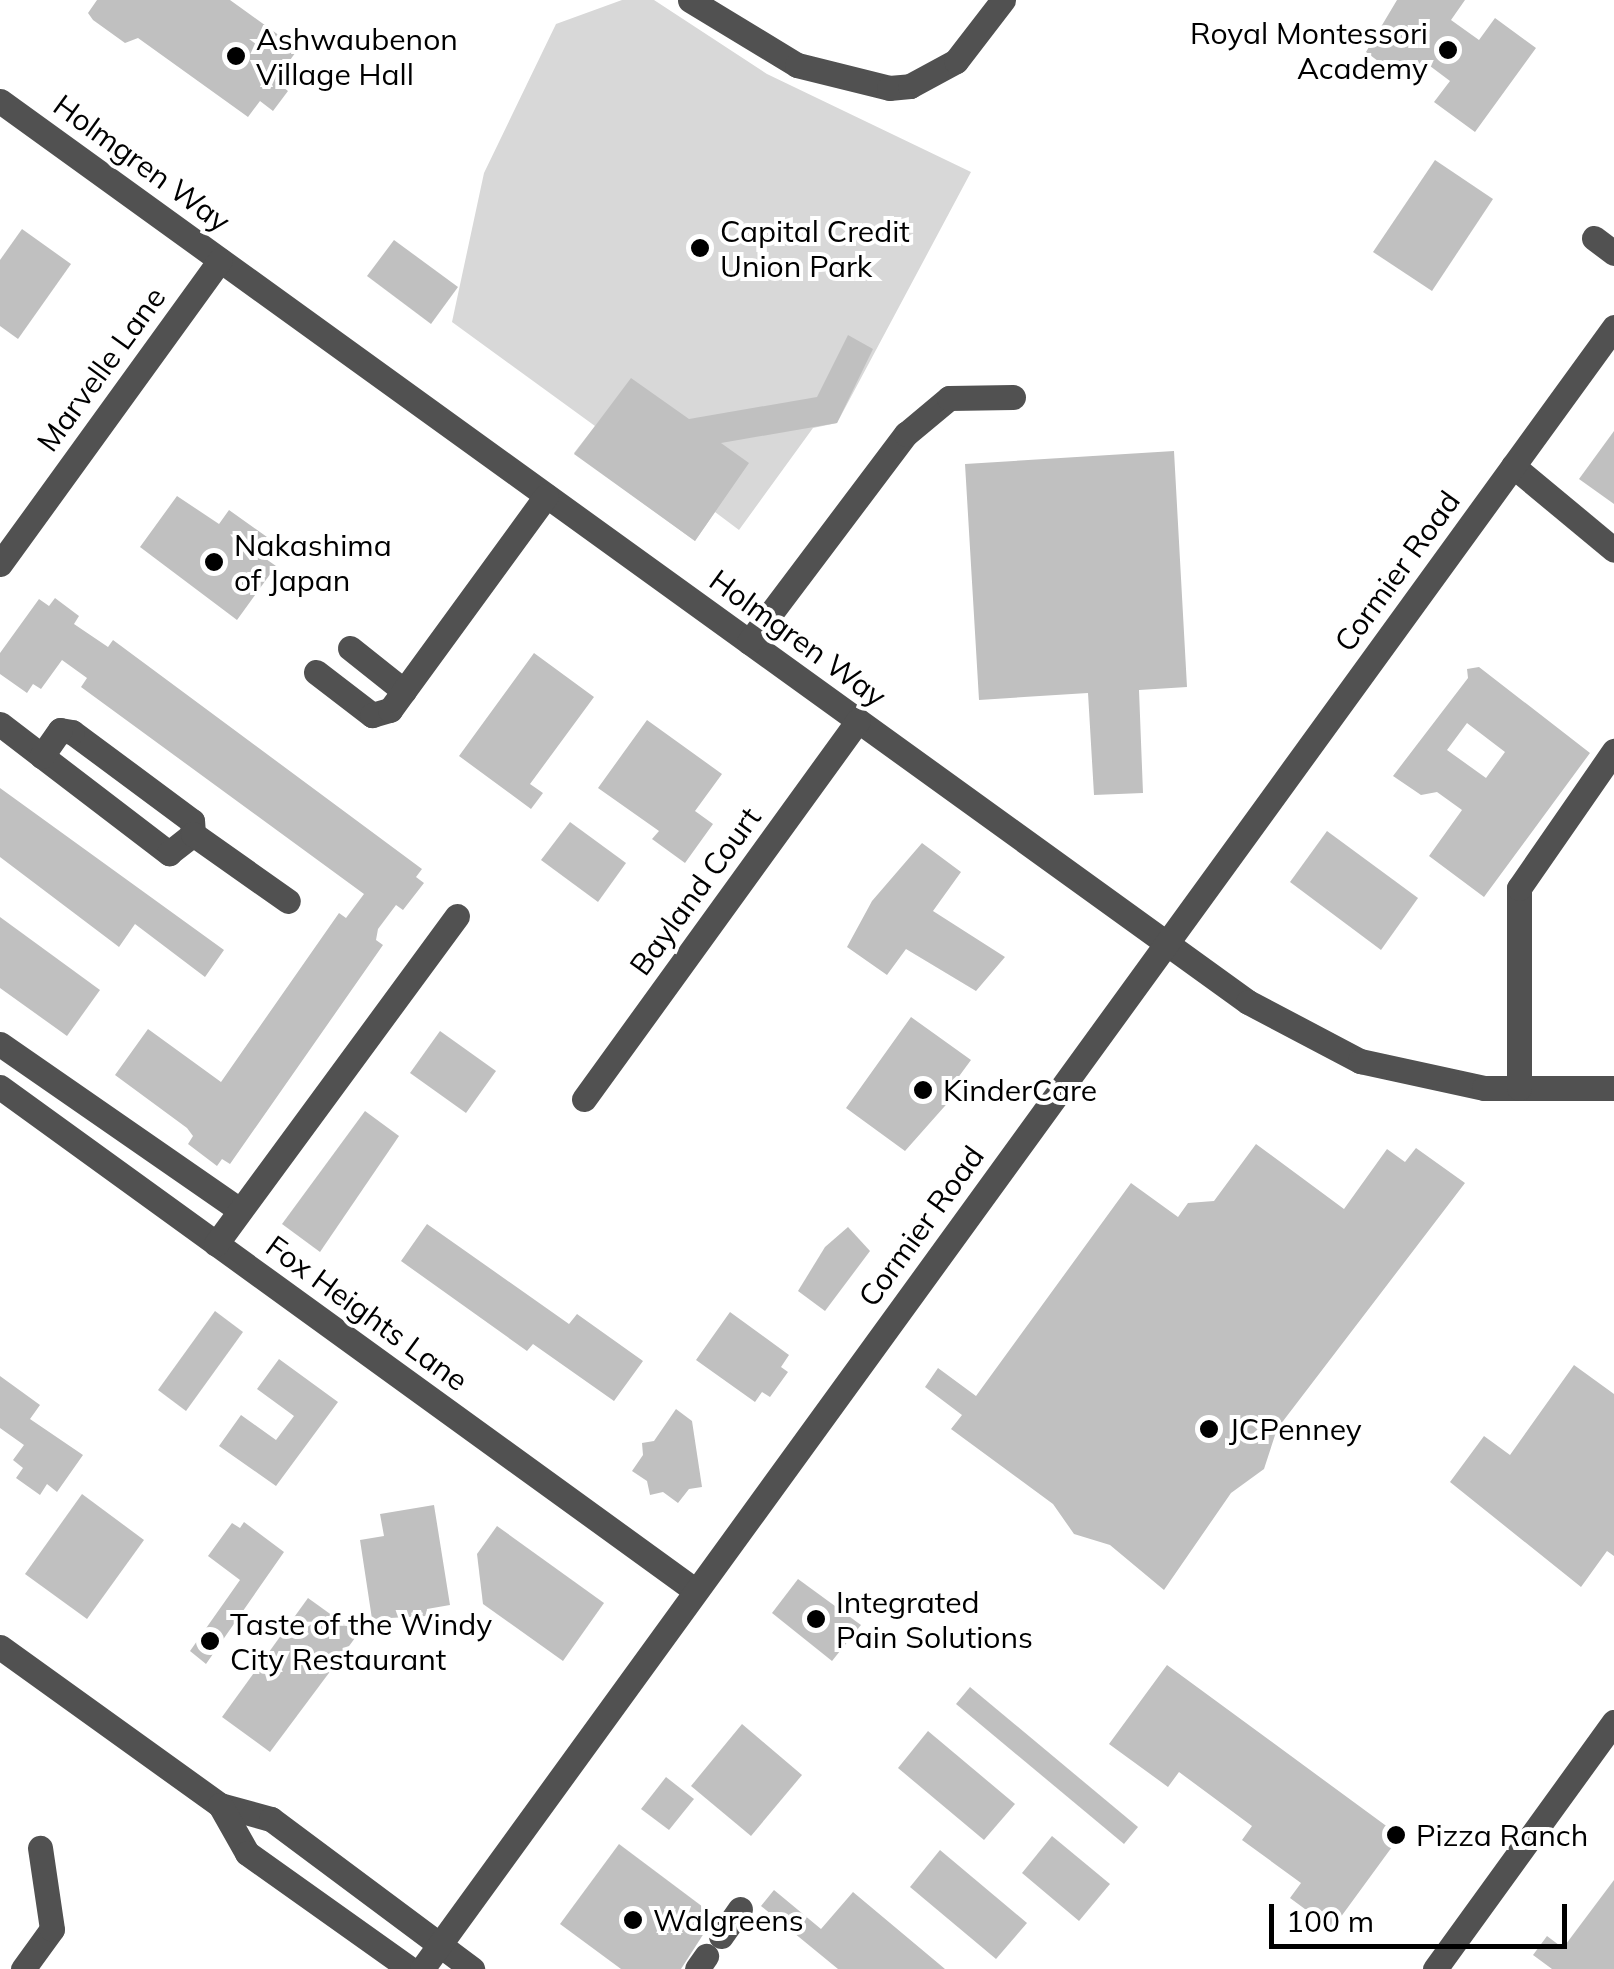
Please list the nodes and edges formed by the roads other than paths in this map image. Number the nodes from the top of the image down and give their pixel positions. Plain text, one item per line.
1 (690, 0) edge
2 (1003, 0) edge
3 (0, 101) edge
4 (220, 260) junction
5 (1614, 327) edge
6 (1012, 397) dead end
7 (1513, 466) junction
8 (546, 496) junction
9 (1613, 548) edge
10 (0, 564) edge
11 (749, 642) junction
12 (350, 648) dead end
13 (316, 672) dead end
14 (404, 691) junction
15 (858, 721) junction
16 (0, 724) edge
17 (1614, 751) edge
18 (42, 756) junction
19 (194, 834) junction
20 (288, 901) dead end
21 (457, 916) dead end
22 (1166, 944) junction
23 (0, 1044) edge
24 (0, 1088) edge
25 (1518, 1088) junction
26 (1614, 1088) edge
27 (584, 1099) dead end
28 (92, 1112) junction
29 (73, 1140) junction
30 (240, 1210) junction
31 (216, 1244) junction
32 (696, 1590) junction
33 (0, 1647) edge
34 (1614, 1722) edge
35 (220, 1806) junction
36 (40, 1848) dead end
37 (740, 1910) dead end
38 (440, 1944) junction
39 (708, 1954) edge
40 (23, 1969) edge
41 (410, 1969) edge
42 (422, 1969) edge
43 (472, 1969) edge
44 (1436, 1969) edge

1 - 2 street
3 - 4 street, Holmgren Way
4 - 8 street, Holmgren Way
4 - 10 street, Marvelle Lane
5 - 7 street, Cormier Road
6 - 11 street
7 - 9 street
7 - 22 street, Cormier Road
8 - 11 street, Holmgren Way
8 - 14 street
11 - 15 street, Holmgren Way
12 - 14 street
13 - 14 street
15 - 22 street, Holmgren Way
15 - 27 street, Bayland Court
16 - 18 street
17 - 25 street
18 - 19 street
18 - 19 street
19 - 20 street
21 - 30 street
22 - 25 street, Holmgren Way
22 - 32 street, Cormier Road
23 - 28 street
24 - 29 street, Fox Heights Lane
25 - 26 street, Holmgren Way
28 - 29 street
28 - 30 street
29 - 31 street, Fox Heights Lane
30 - 31 street
31 - 32 street, Fox Heights Lane
32 - 38 street, Cormier Road
33 - 35 street
34 - 44 street
35 - 38 street
35 - 41 street
36 - 40 street
37 - 39 street
38 - 42 street, Cormier Road
38 - 43 street

